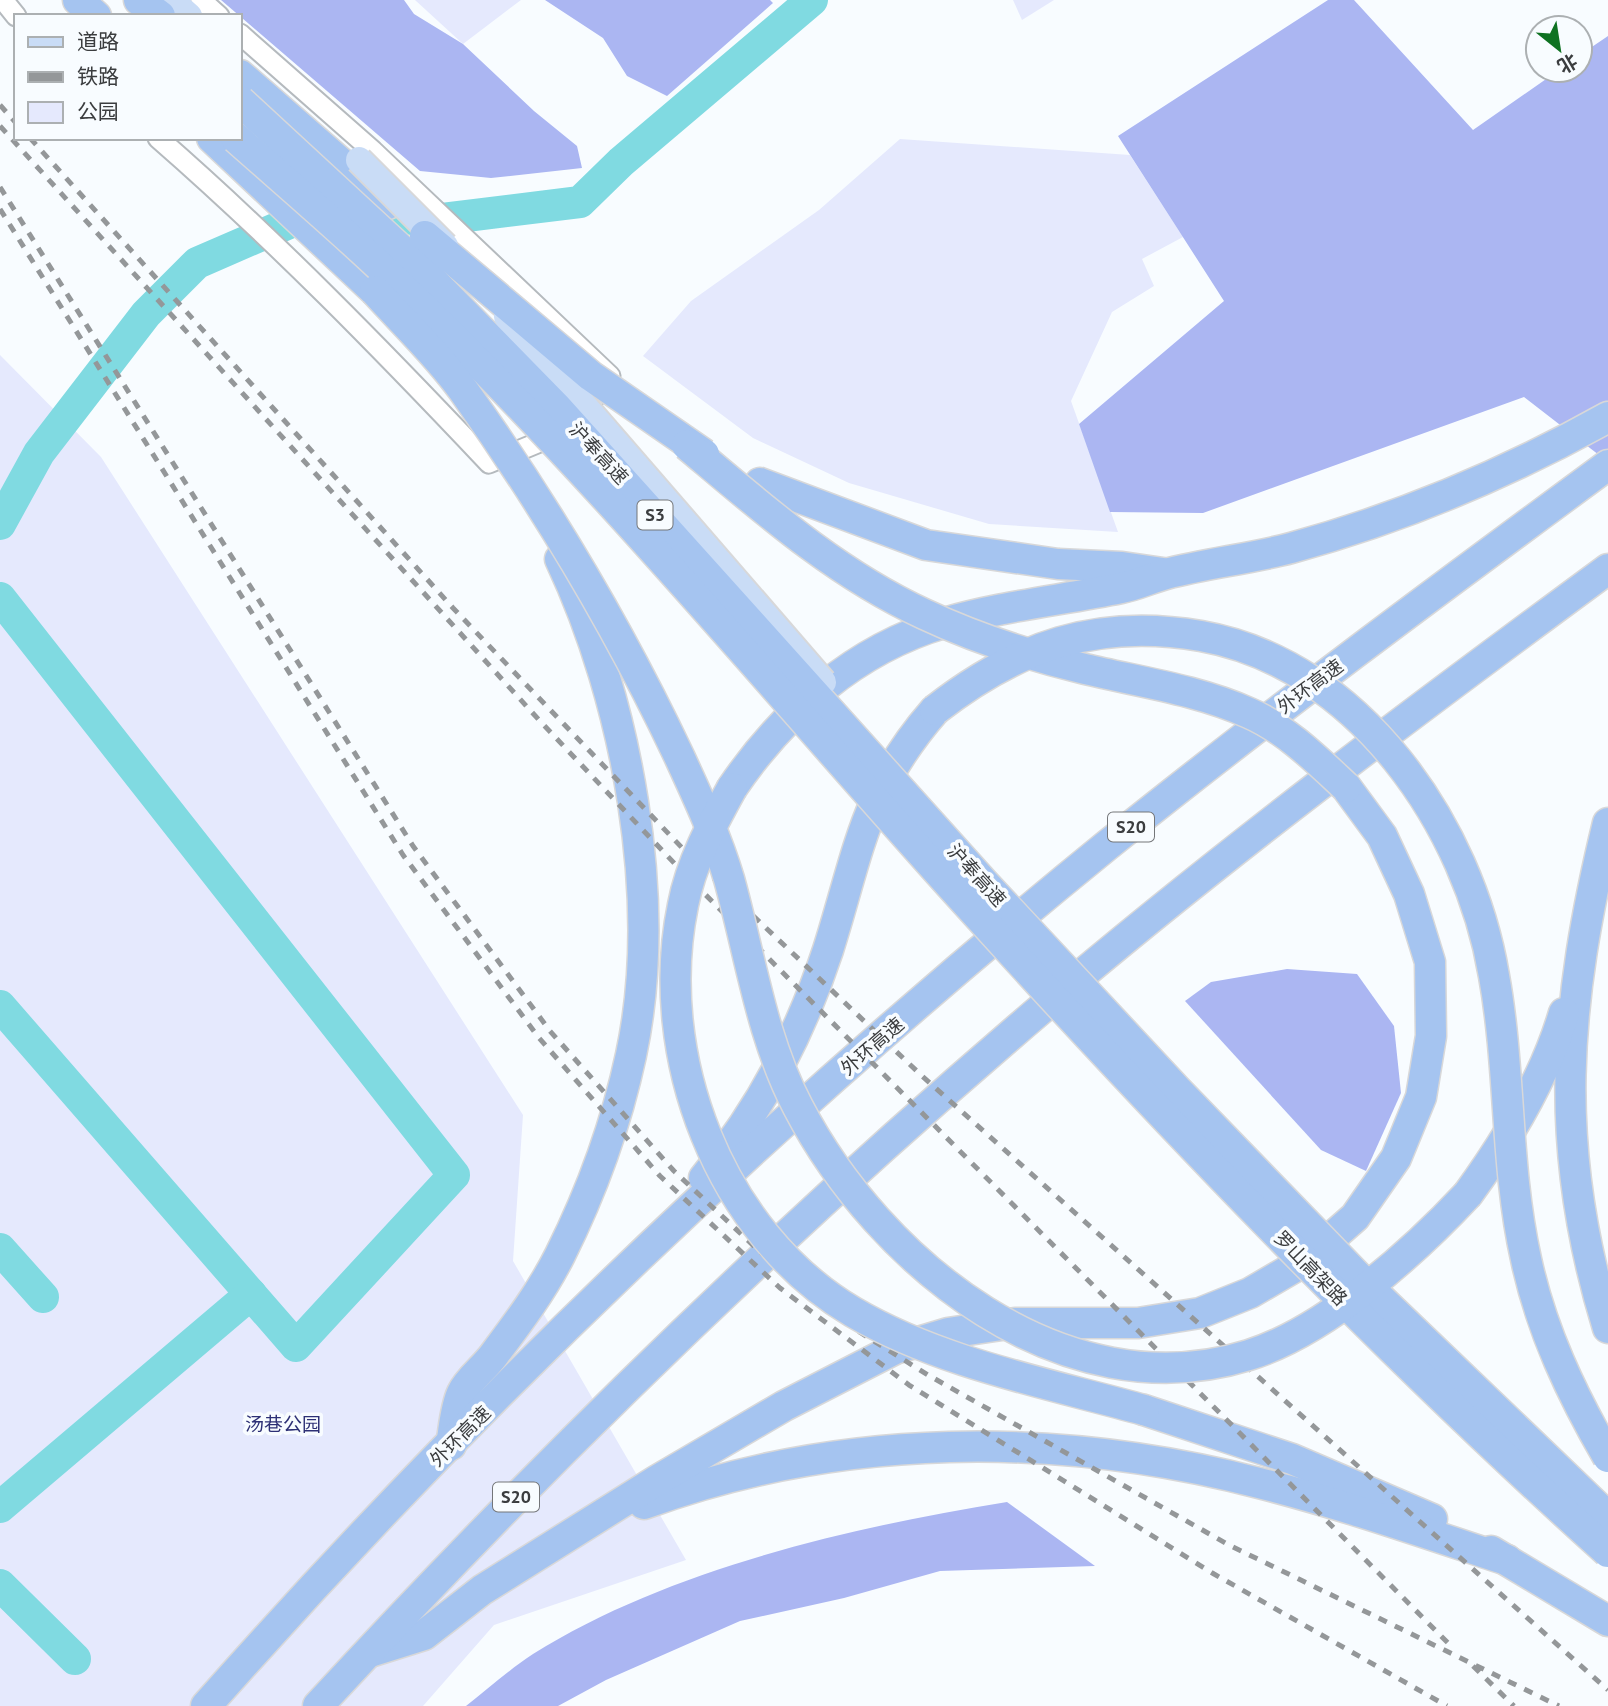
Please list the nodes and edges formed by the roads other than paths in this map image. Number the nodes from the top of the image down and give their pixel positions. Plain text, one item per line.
1 (3, 0) edge
2 (132, 0) edge
3 (139, 0) edge
4 (171, 0) edge
5 (201, 0) edge
6 (14, 14) edge
7 (147, 14) edge
8 (157, 14) edge
9 (187, 14) edge
10 (217, 14) edge
11 (242, 36) edge
12 (242, 61) edge
13 (242, 77) edge
14 (242, 103) edge
15 (242, 135) edge
16 (160, 140) edge
17 (214, 140) edge
18 (238, 140) edge
19 (366, 156) junction
20 (1608, 417) edge
21 (688, 445) junction
22 (1608, 465) edge
23 (528, 489) junction
24 (1608, 569) edge
25 (1166, 573) junction
26 (1608, 823) edge
27 (1038, 961) junction
28 (1578, 969) junction
29 (681, 1220) junction
30 (1608, 1328) edge
31 (451, 1445) junction
32 (1608, 1457) edge
33 (1608, 1503) edge
34 (1608, 1517) edge
35 (544, 1551) junction
36 (1608, 1552) edge
37 (1507, 1560) junction
38 (1608, 1566) edge
39 (1608, 1621) edge
40 (366, 1654) junction
41 (206, 1706) edge
42 (318, 1706) edge

1 - 6 street
2 - 7 highway
3 - 8 highway
4 - 9 main road
5 - 10 street
11 - 19 street
12 - 19 main road
13 - 21 highway, bridge
14 - 27 highway, 沪奉高速 / S3, bridge
15 - 38 main road, bridge
16 - 19 street
17 - 23 highway, bridge
18 - 27 highway, 沪奉高速 / S3, bridge
19 - 33 main road, bridge
20 - 25 highway
21 - 25 highway, bridge
21 - 35 highway, bridge
22 - 29 highway, 外环高速 / S20
23 - 28 highway, bridge
23 - 31 highway, bridge
24 - 40 highway, S20
25 - 37 highway, bridge
26 - 28 highway
27 - 34 highway, 罗山高架路, bridge
27 - 36 highway, 罗山高架路, bridge
28 - 30 highway
29 - 31 highway, 外环高速 / S20
29 - 32 highway, bridge
31 - 41 highway, 外环高速 / S20
35 - 37 highway
35 - 40 highway
37 - 39 highway
40 - 42 highway, S20

